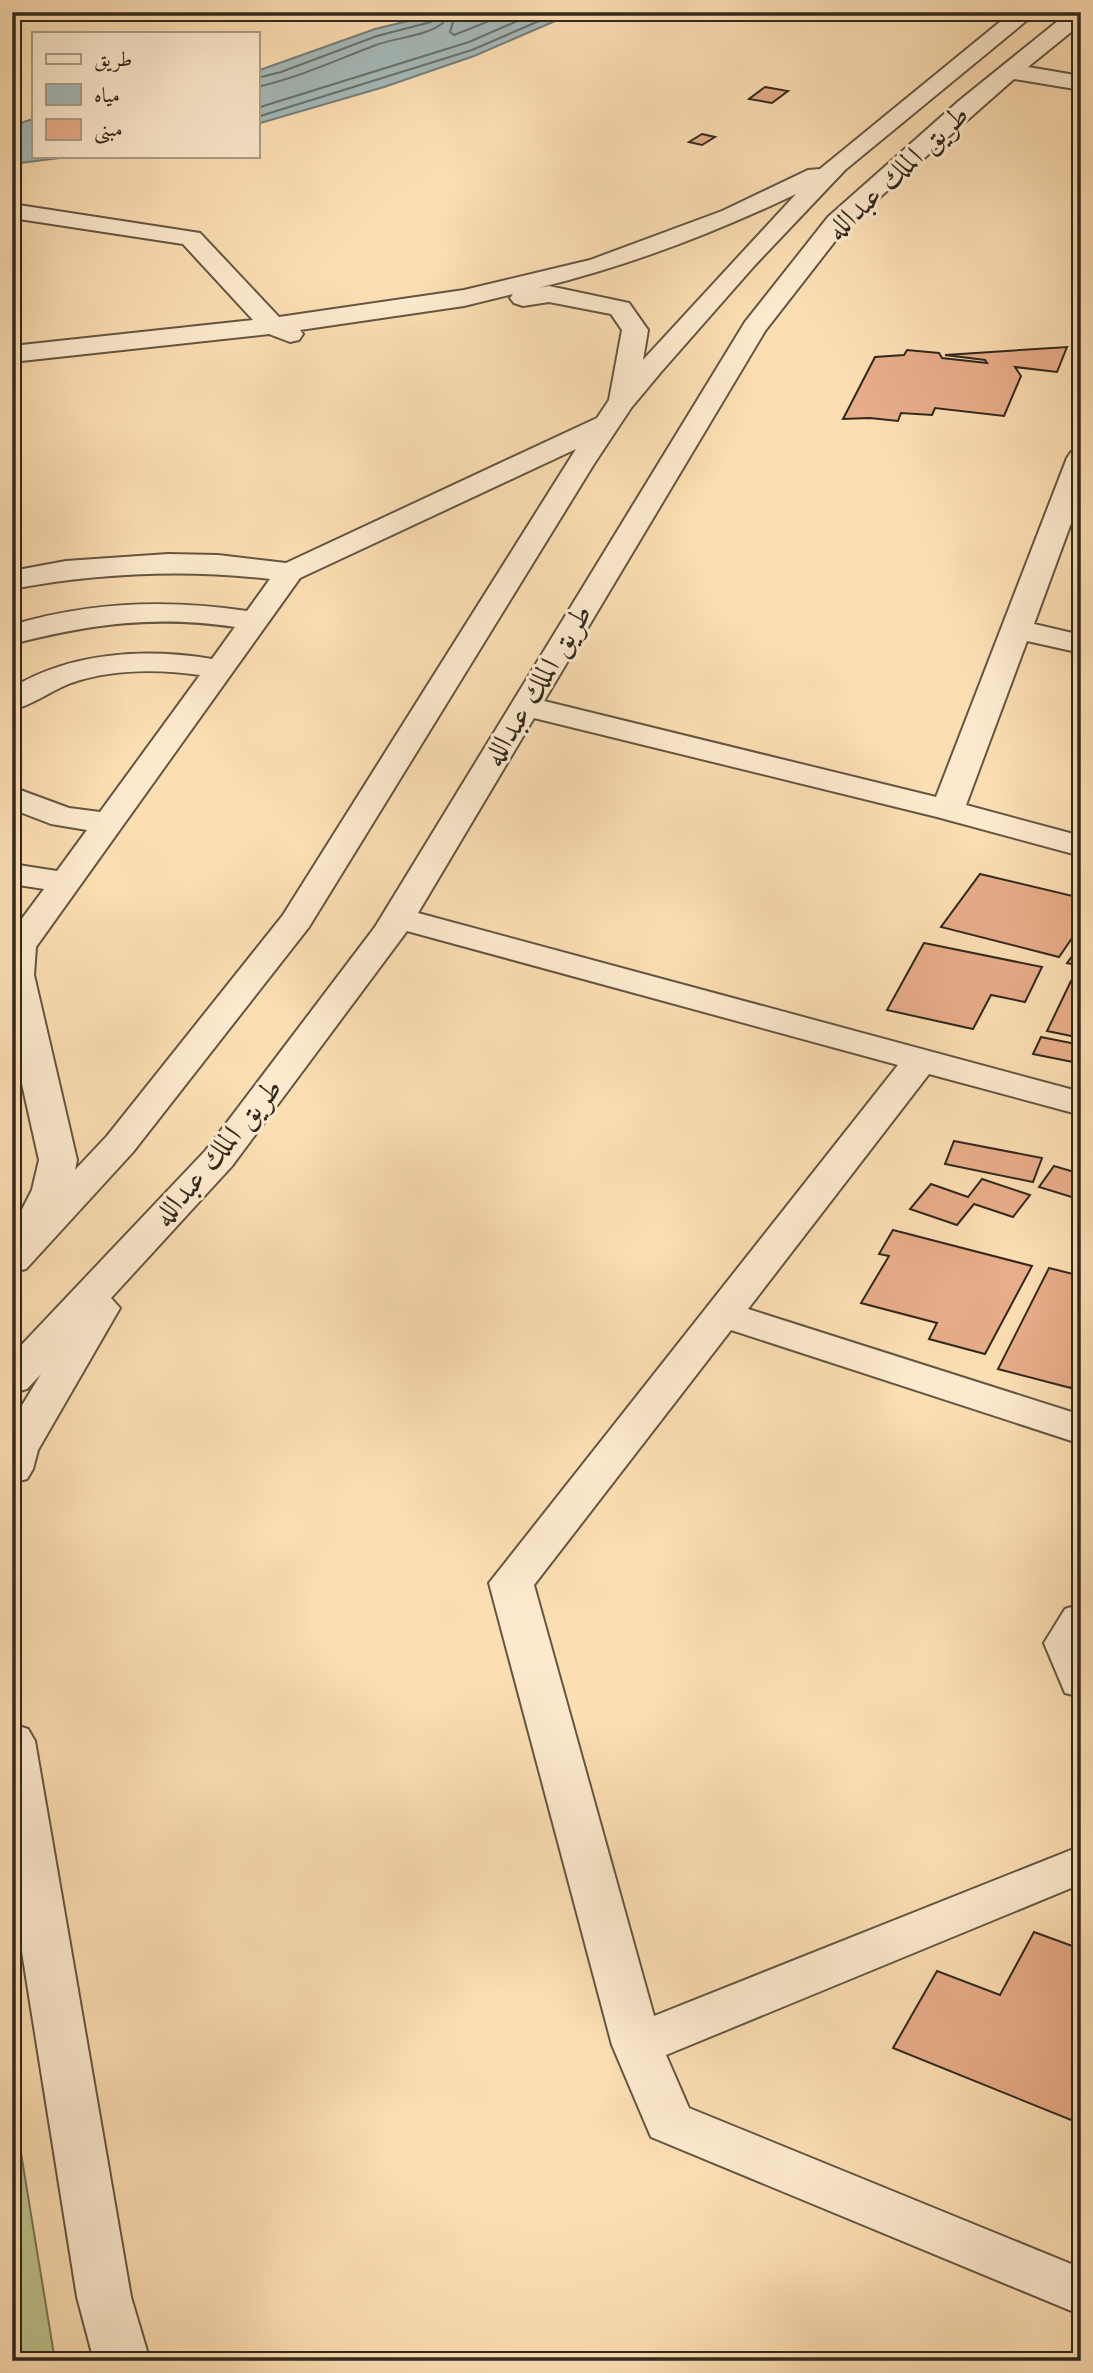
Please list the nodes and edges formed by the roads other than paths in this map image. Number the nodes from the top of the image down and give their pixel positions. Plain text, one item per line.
1 (1026, 12) edge
2 (1081, 13) edge
3 (1009, 71) junction
4 (1081, 83) edge
5 (837, 165) junction
6 (12, 211) edge
7 (289, 328) junction
8 (12, 354) edge
9 (12, 373) edge
10 (614, 414) junction
11 (1081, 458) edge
12 (290, 572) junction
13 (12, 580) edge
14 (254, 621) junction
15 (1016, 629) junction
16 (12, 635) edge
17 (1081, 644) edge
18 (219, 669) junction
19 (12, 701) edge
20 (525, 706) junction
21 (12, 797) edge
22 (948, 810) junction
23 (108, 823) junction
24 (1081, 846) edge
25 (12, 874) edge
26 (65, 882) junction
27 (397, 918) junction
28 (15, 946) edge
29 (922, 1059) junction
30 (1081, 1104) edge
31 (136, 1247) junction
32 (18, 1254) edge
33 (722, 1314) junction
34 (12, 1380) edge
35 (1081, 1430) edge
36 (12, 1469) edge
37 (1081, 1620) edge
38 (1081, 1681) edge
39 (12, 1741) edge
40 (1081, 1864) edge
41 (638, 2045) junction
42 (1081, 2292) edge
43 (122, 2361) edge

1 - 5 street, طريق الملك عبدالله
2 - 3 street, طريق الملك عبدالله
3 - 4 street
3 - 20 street, طريق الملك عبدالله
5 - 7 street
5 - 10 street, طريق الملك عبدالله
6 - 7 street
7 - 8 street
7 - 9 street
7 - 10 street
10 - 12 street
10 - 32 street, طريق الملك عبدالله
11 - 15 street
12 - 13 street
12 - 14 street
14 - 16 street
14 - 18 street
15 - 17 street
15 - 22 street
18 - 19 street
18 - 23 street
20 - 22 street
20 - 27 street, طريق الملك عبدالله
21 - 23 street
22 - 24 street
23 - 26 street
25 - 26 street
26 - 28 street
27 - 29 street
27 - 31 street, طريق الملك عبدالله
28 - 32 street
29 - 30 street
29 - 33 street
31 - 34 street, طريق الملك عبدالله
31 - 36 street
33 - 35 street
33 - 41 street
37 - 38 street
39 - 43 street
40 - 41 street
41 - 42 street

